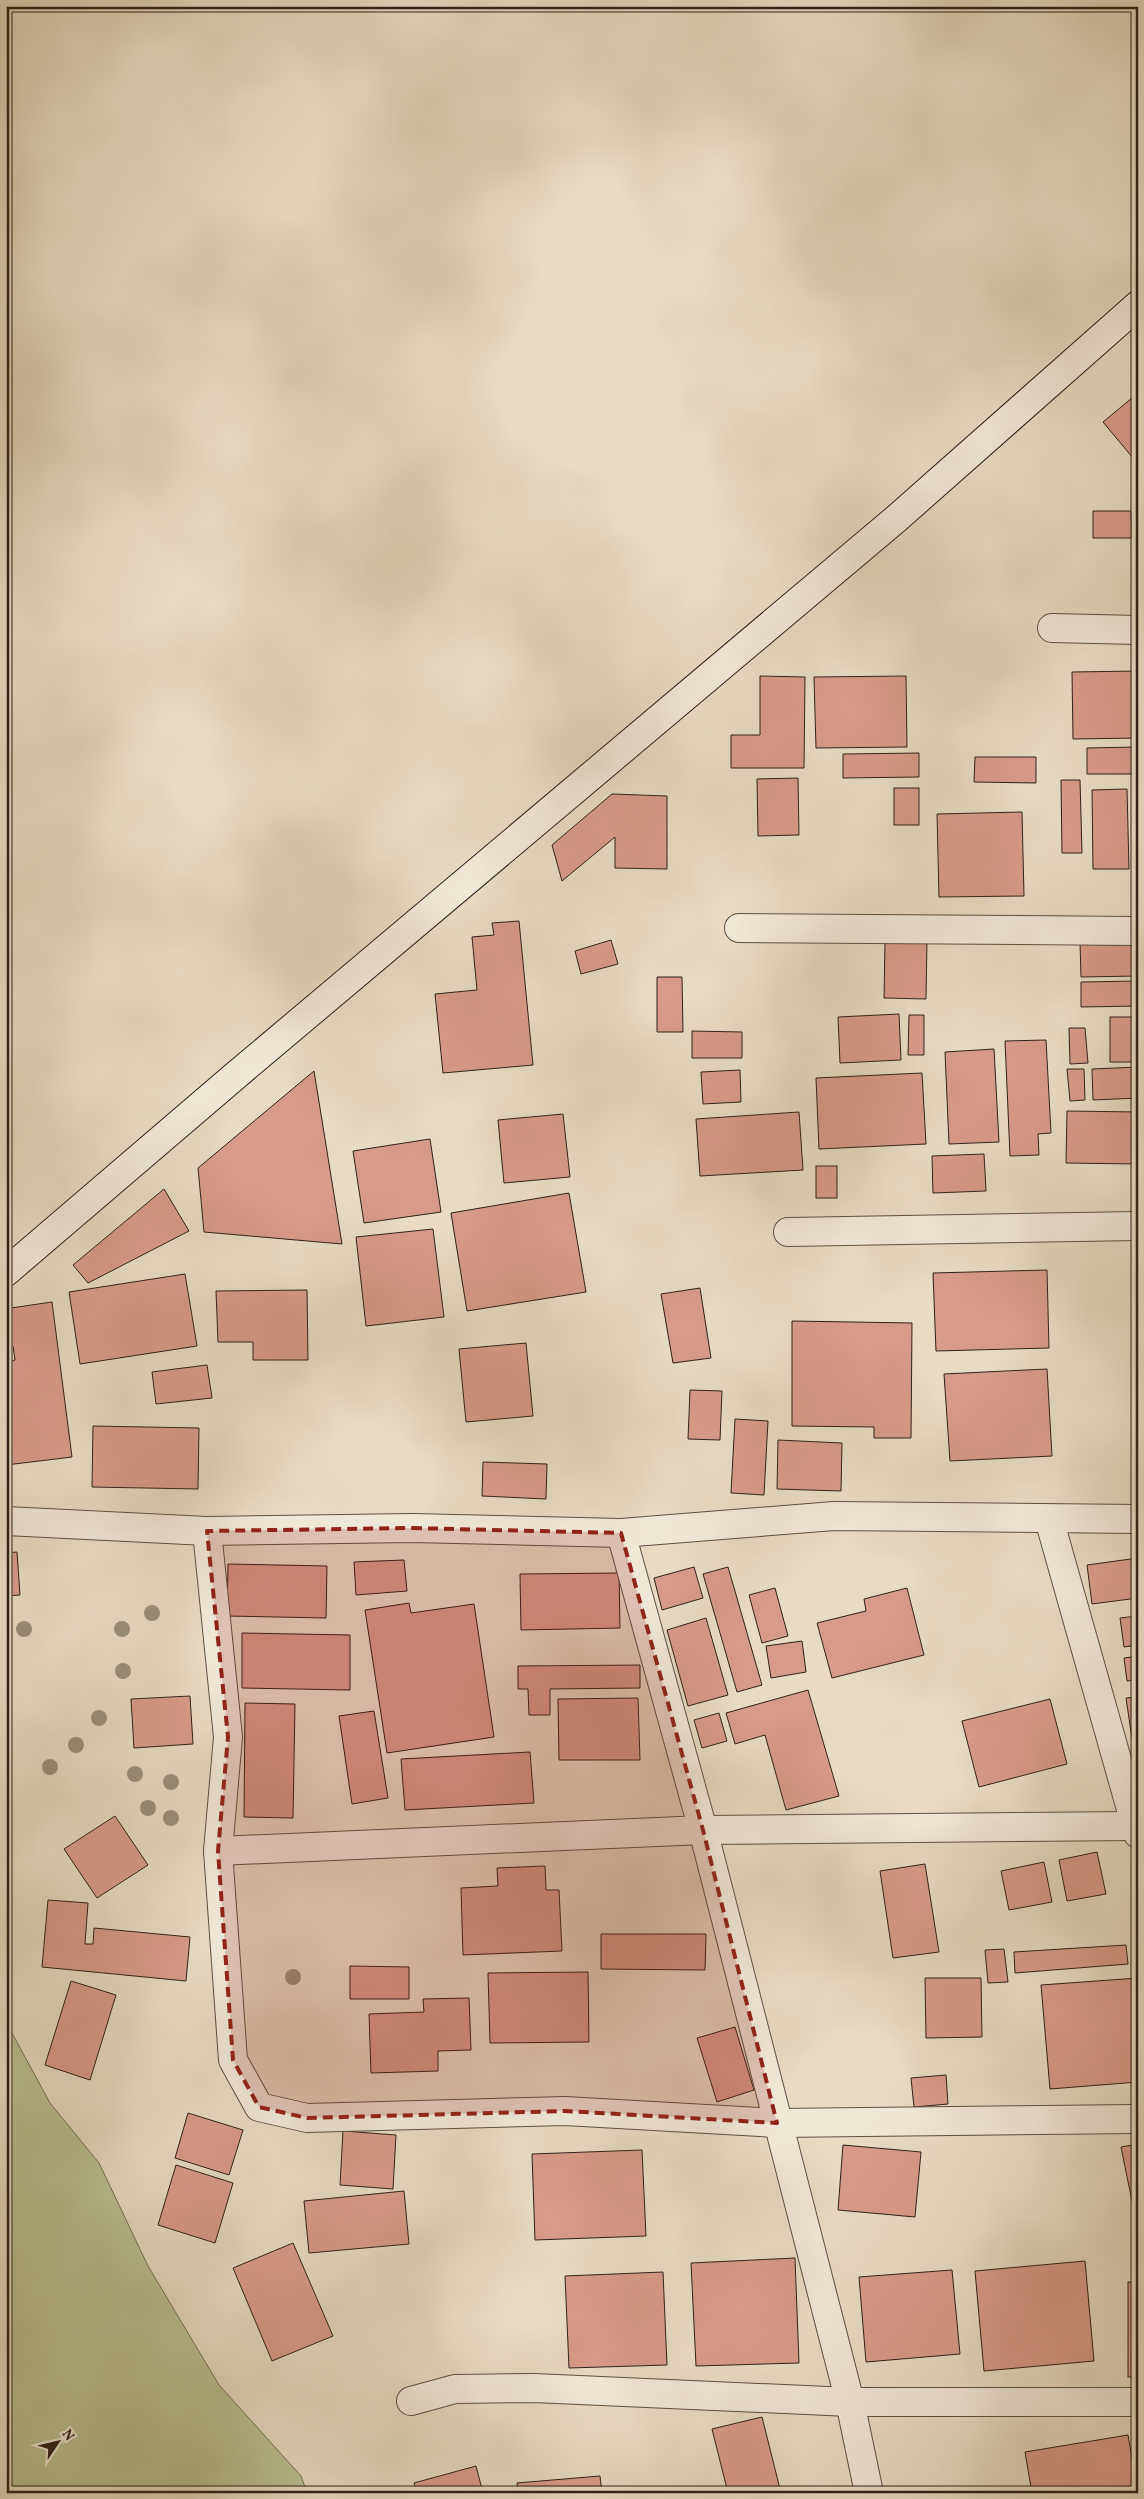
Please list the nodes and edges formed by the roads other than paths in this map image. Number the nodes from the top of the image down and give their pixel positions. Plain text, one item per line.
1 (1138, 305) edge
2 (1052, 628) dead end
3 (1138, 630) edge
4 (739, 928) dead end
5 (1138, 931) edge
6 (1138, 1226) edge
7 (788, 1232) dead end
8 (6, 1272) edge
9 (1049, 1519) junction
10 (1138, 1520) edge
11 (6, 1521) edge
12 (207, 1531) junction
13 (620, 1533) junction
14 (1137, 1828) edge
15 (703, 1830) junction
16 (218, 1851) junction
17 (1138, 2118) edge
18 (777, 2123) junction
19 (411, 2401) dead end
20 (850, 2402) junction
21 (1138, 2402) edge
22 (869, 2493) edge

1 - 8 street
2 - 3 street
4 - 5 street
6 - 7 street
9 - 10 street
9 - 13 street
9 - 14 street
11 - 12 street
12 - 13 street
12 - 16 street
13 - 15 street
14 - 15 street
15 - 16 street
15 - 18 street
16 - 18 street
17 - 18 street
18 - 20 street
19 - 20 street
20 - 21 street
20 - 22 street

